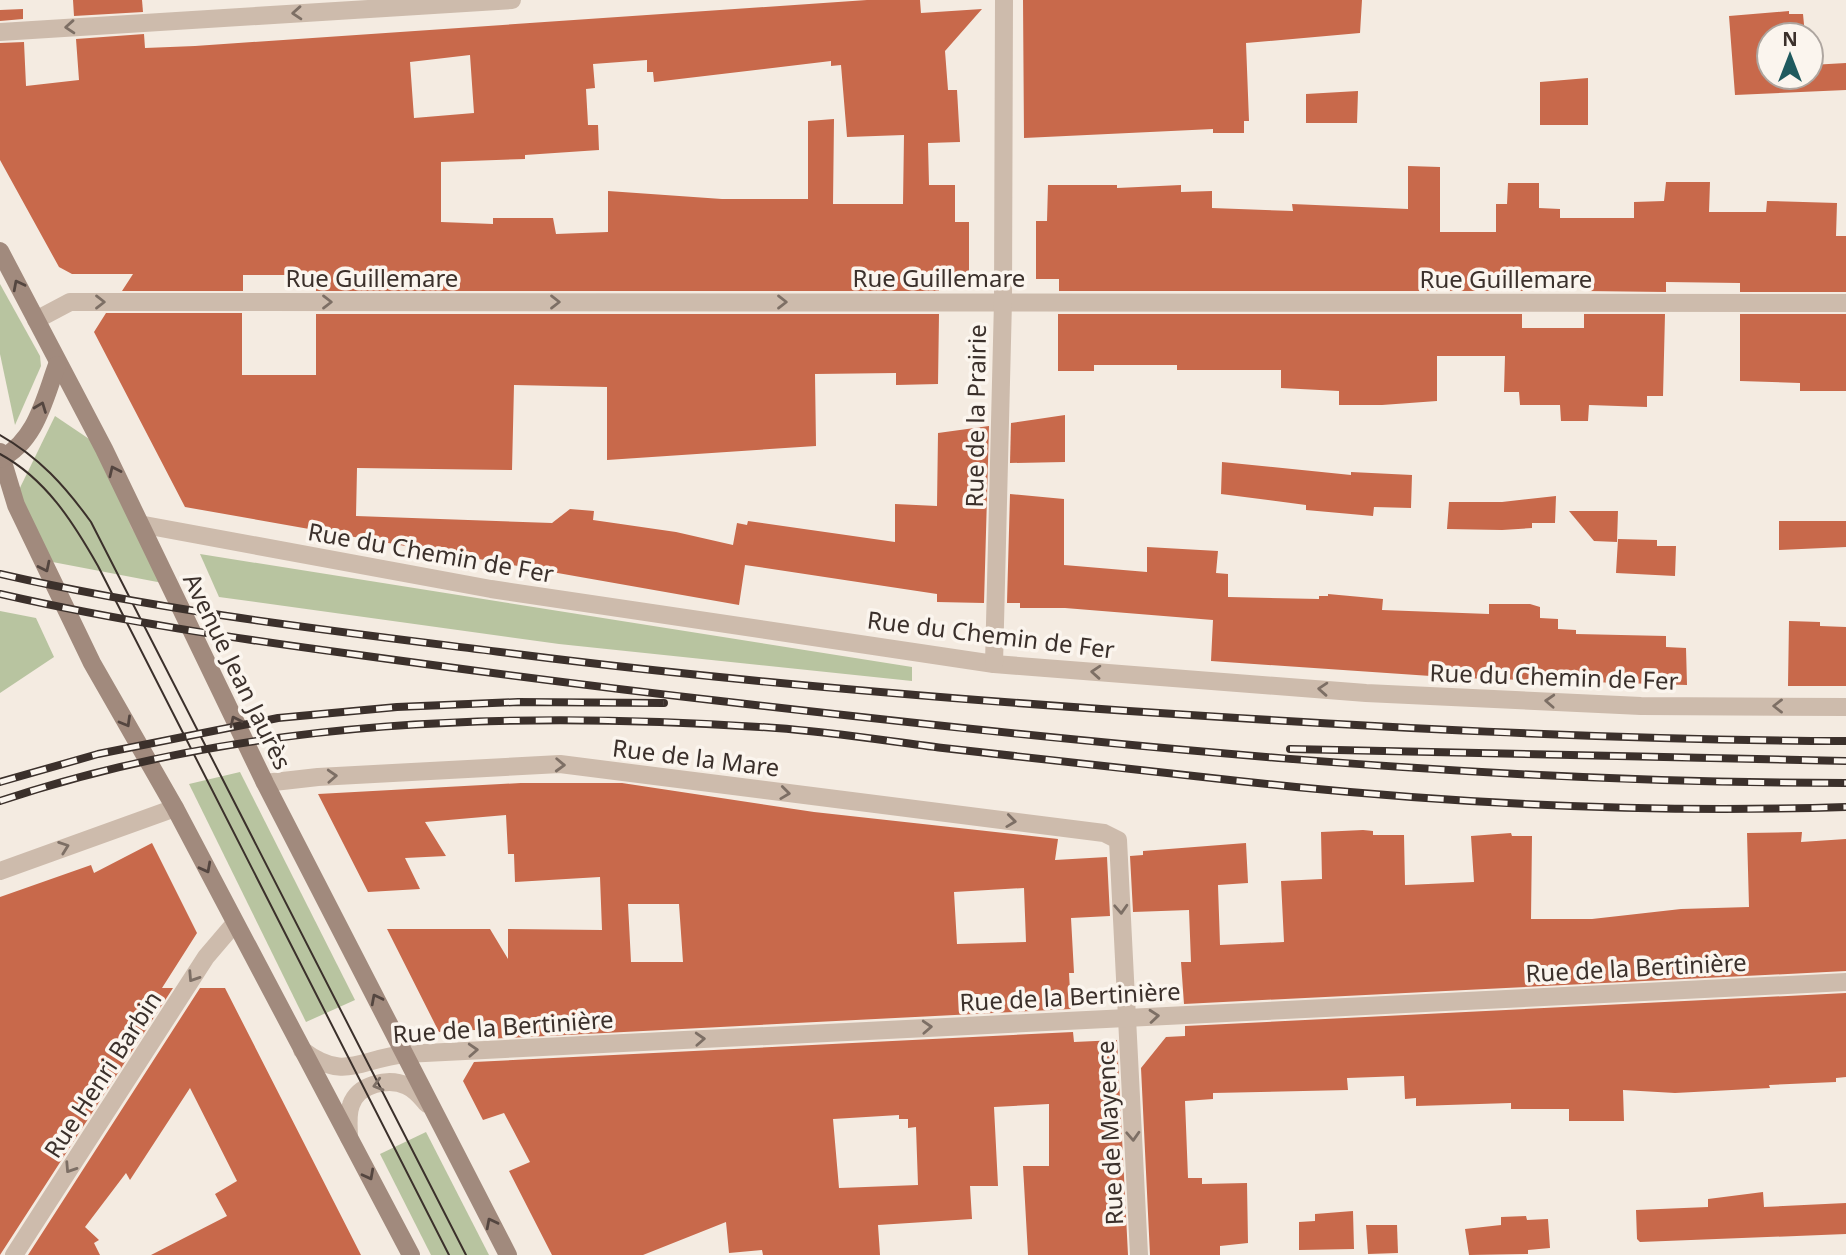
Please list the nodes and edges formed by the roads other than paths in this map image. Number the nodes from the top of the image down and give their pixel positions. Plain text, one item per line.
1 (512, 0) edge
2 (1004, 0) edge
3 (0, 32) edge
4 (0, 251) edge
5 (1003, 301) junction
6 (1846, 303) edge
7 (36, 320) junction
8 (57, 365) junction
9 (0, 456) edge
10 (8, 503) edge
11 (139, 524) junction
12 (994, 664) junction
13 (1846, 707) edge
14 (265, 783) junction
15 (175, 808) junction
16 (1118, 840) joint
17 (0, 871) edge
18 (236, 923) junction
19 (1846, 982) edge
20 (1127, 1018) junction
21 (303, 1050) junction
22 (405, 1054) junction
23 (434, 1112) junction
24 (349, 1138) junction
25 (14, 1255) edge
26 (411, 1255) edge
27 (508, 1255) edge
28 (1139, 1255) edge

1 -> 3 street
2 - 5 street, Rue de la Prairie
7 -> 4 main road, Avenue Jean Jaurès
5 - 6 street, Rue Guillemare
7 -> 5 street, Rue Guillemare
5 - 12 street, Rue de la Prairie
7 - 8 main road, Avenue Jean Jaurès
9 -> 8 main road
11 -> 8 main road, Avenue Jean Jaurès
9 - 10 main road
10 -> 15 main road
11 - 12 street, Rue du Chemin de Fer
14 -> 11 main road, Avenue Jean Jaurès
13 -> 12 street, Rue du Chemin de Fer
14 -> 16 street, Rue de la Mare
22 -> 14 main road, Avenue Jean Jaurès
17 -> 15 street
15 -> 18 main road
16 -> 20 street, Rue de Mayence
18 - 21 main road
18 -> 25 street, Rue Henri Barbin
20 -> 19 street, Rue de la Bertinière
22 -> 20 street, Rue de la Bertinière
20 -> 28 street, Rue de Mayence
21 - 22 street, Rue de la Bertinière
21 - 24 main road
22 - 23 main road, Avenue Jean Jaurès
23 -> 24 street, Avenue Jean Jaurès
27 -> 23 main road, Avenue Jean Jaurès
24 -> 26 main road

